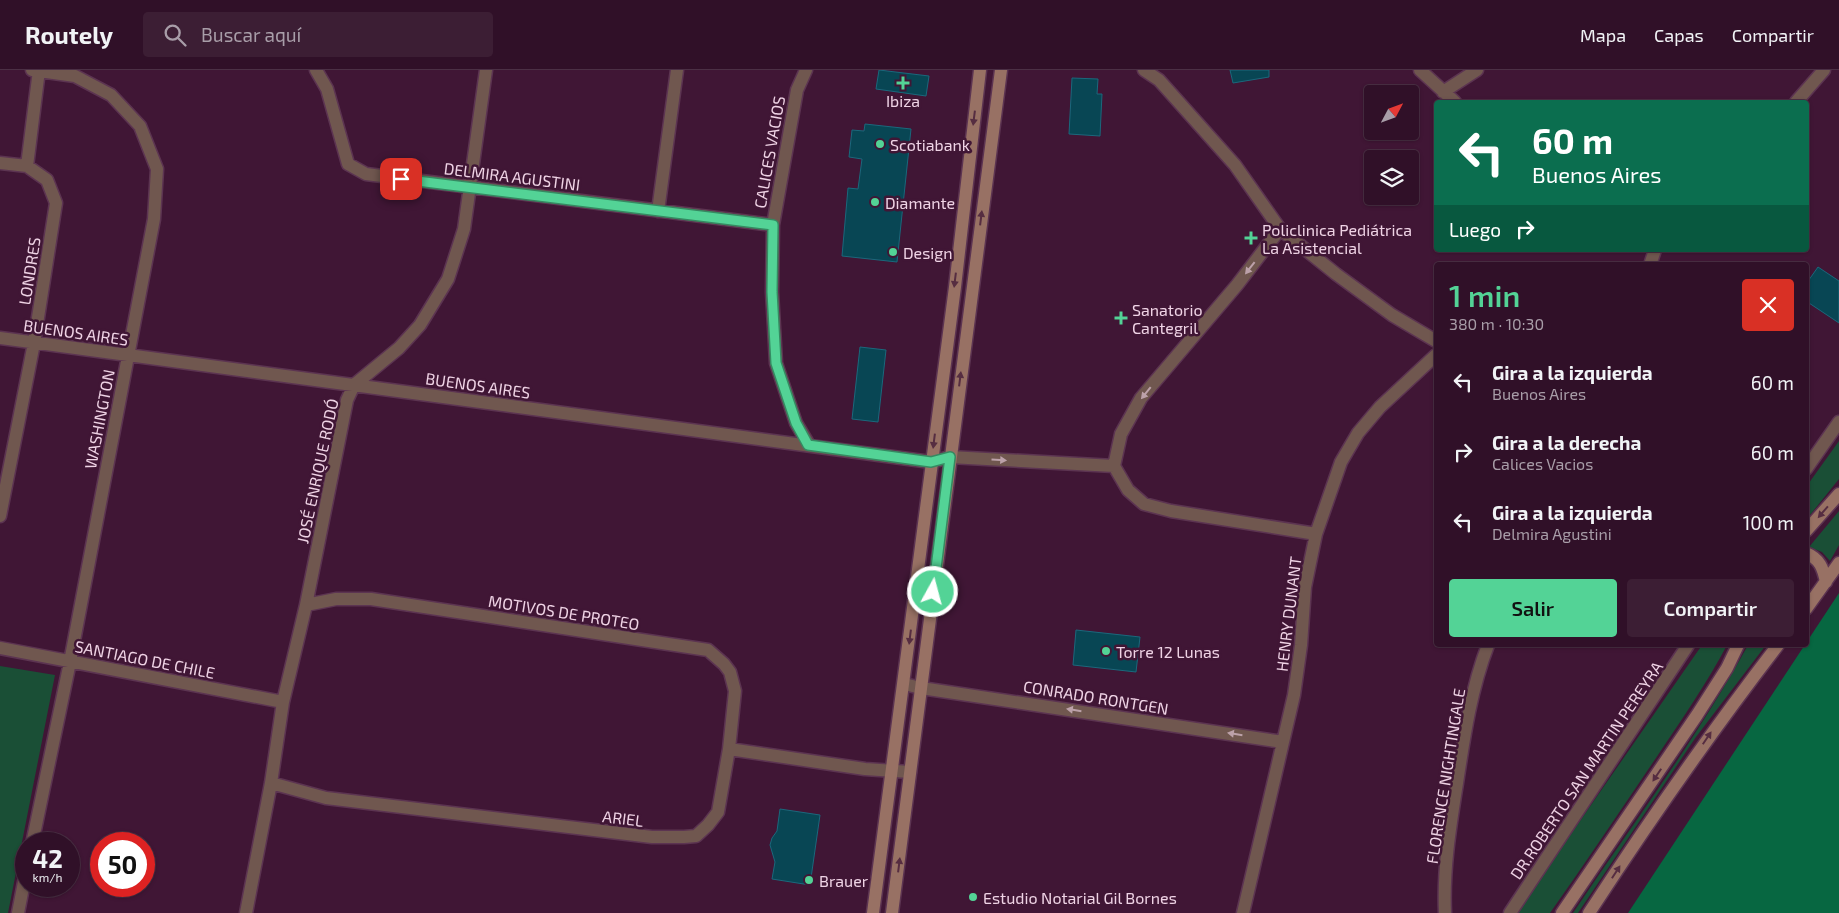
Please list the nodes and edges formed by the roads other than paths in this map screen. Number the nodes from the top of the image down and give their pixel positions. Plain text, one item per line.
1 (37, 70) edge
2 (316, 70) edge
3 (486, 70) edge
4 (677, 70) edge
5 (806, 70) edge
6 (980, 70) edge
7 (1001, 70) edge
8 (1144, 70) edge
9 (1420, 70) edge
10 (1477, 70) edge
11 (1824, 70) edge
12 (1443, 92) junction
13 (1453, 100) edge
14 (1798, 100) edge
15 (0, 163) edge
16 (27, 166) junction
17 (470, 188) junction
18 (658, 211) junction
19 (773, 225) junction
20 (1280, 229) junction
21 (0, 338) edge
22 (1434, 340) edge
23 (34, 343) junction
24 (128, 355) junction
25 (1434, 357) edge
26 (354, 385) junction
27 (1839, 422) edge
28 (808, 445) junction
29 (950, 457) junction
30 (931, 462) junction
31 (1809, 465) edge
32 (1114, 466) junction
33 (1839, 494) edge
34 (0, 516) edge
35 (1809, 528) edge
36 (1316, 534) junction
37 (1809, 555) edge
38 (1839, 563) edge
39 (1826, 582) junction
40 (1811, 597) edge
41 (306, 605) junction
42 (1487, 647) edge
43 (1687, 647) edge
44 (1737, 647) edge
45 (1776, 647) edge
46 (0, 648) edge
47 (70, 662) junction
48 (904, 684) junction
49 (921, 688) junction
50 (283, 702) junction
51 (1283, 742) junction
52 (729, 749) junction
53 (891, 772) junction
54 (910, 772) junction
55 (271, 783) junction
56 (35, 832) edge
57 (21, 897) edge
58 (18, 913) edge
59 (246, 913) edge
60 (873, 913) edge
61 (892, 913) edge
62 (1243, 913) edge
63 (1445, 913) edge
64 (1510, 913) edge
65 (1562, 913) edge
66 (1589, 913) edge

1 - 16 street
1 - 24 street, WASHINGTON
2 - 17 street, DELMIRA AGUSTINI
3 - 17 street, JOSÉ ENRIQUE RODÓ
4 - 18 street
5 - 19 street, CALICES VACIOS
6 -> 30 main road
29 -> 7 main road
8 - 20 street
9 - 12 street
10 - 12 street
11 - 14 street
12 - 13 street
15 - 16 street
16 - 23 street, LONDRES
17 - 18 street, DELMIRA AGUSTINI
17 - 26 street, JOSÉ ENRIQUE RODÓ
18 - 19 street, DELMIRA AGUSTINI
19 - 28 street, CALICES VACIOS
20 - 22 street
20 -> 32 street
21 - 23 street, BUENOS AIRES
23 - 24 street, BUENOS AIRES
23 - 34 street, LONDRES
24 - 26 street, BUENOS AIRES
24 - 47 street, WASHINGTON
25 - 36 street, HENRY DUNANT
26 - 28 street, BUENOS AIRES
26 - 41 street, JOSÉ ENRIQUE RODÓ
27 - 31 street
28 - 30 street, BUENOS AIRES
29 - 30 street, BUENOS AIRES
29 -> 32 street, BUENOS AIRES
29 - 49 main road
30 -> 48 main road
32 - 36 street
33 -> 35 main road
36 - 51 street, HENRY DUNANT
37 - 39 main road
38 - 39 main road
39 - 40 main road
41 - 50 street, JOSÉ ENRIQUE RODÓ
41 - 52 street, MOTIVOS DE PROTEO
42 - 63 street, FLORENCE NIGHTINGALE
43 - 64 street, DR.ROBERTO SAN MARTIN PEREYRA
44 -> 65 main road
66 -> 45 main road
46 - 47 street, SANTIAGO DE CHILE
47 - 50 street, SANTIAGO DE CHILE
47 - 56 street, WASHINGTON
48 - 49 street, CONRADO RONTGEN
48 - 53 main road
51 -> 49 street, CONRADO RONTGEN
49 - 54 main road
50 - 55 street, JOSÉ ENRIQUE RODÓ
51 - 62 street, HENRY DUNANT
52 - 53 street
52 - 55 street, ARIEL
53 - 54 street
53 - 60 main road
61 -> 54 main road
55 - 59 street, JOSÉ ENRIQUE RODÓ
57 - 58 street

